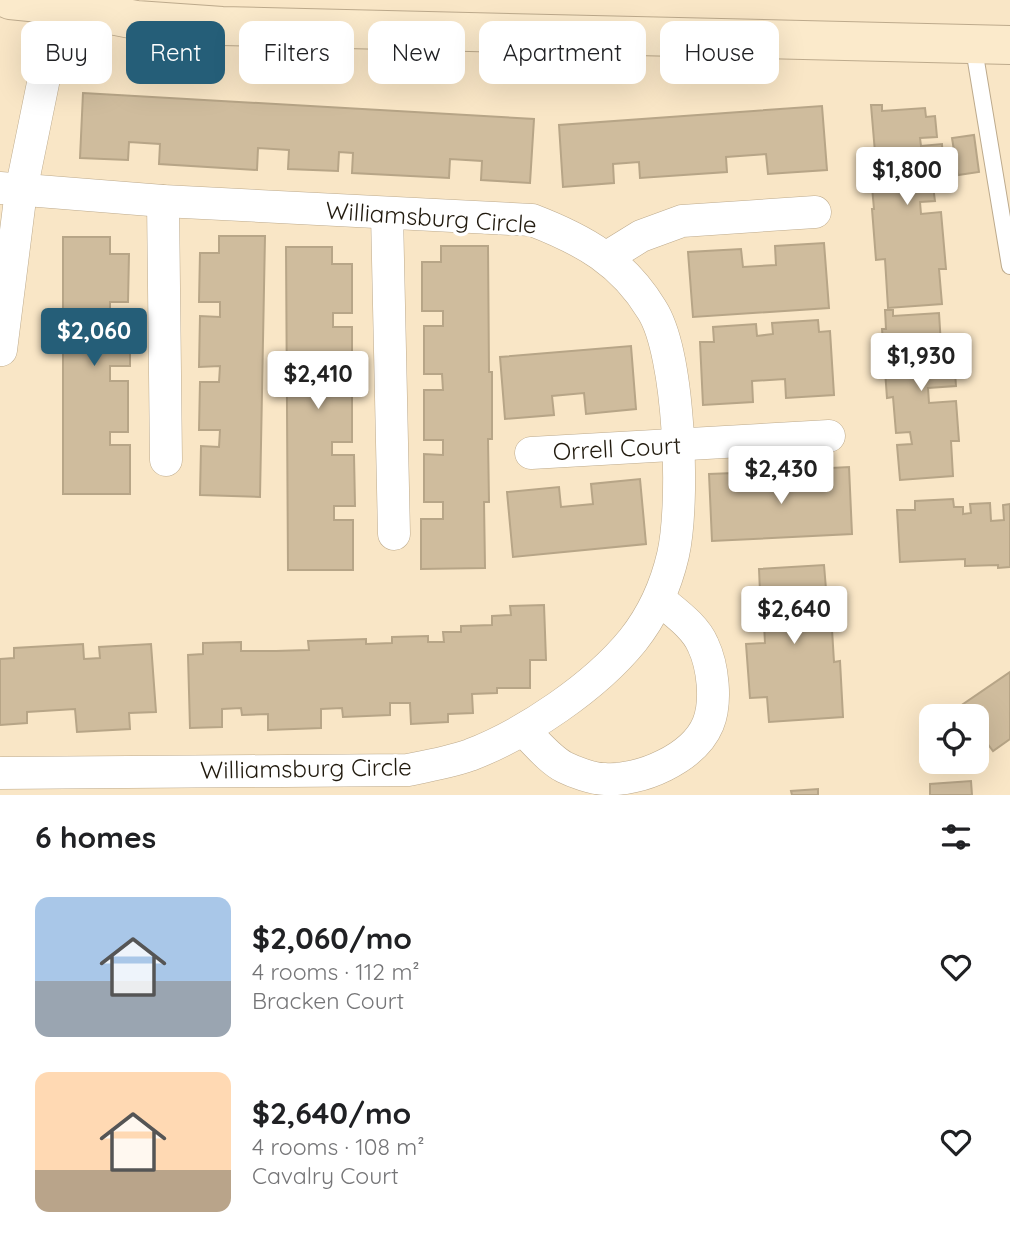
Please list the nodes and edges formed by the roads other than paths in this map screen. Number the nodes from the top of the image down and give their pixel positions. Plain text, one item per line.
1 (10, 0) edge
2 (60, 3) edge
3 (973, 43) junction
4 (1010, 45) edge
5 (10, 189) edge
6 (163, 201) junction
7 (815, 212) dead end
8 (387, 214) junction
9 (1007, 232) edge
10 (607, 257) junction
11 (1010, 266) edge
12 (0, 352) edge
13 (830, 436) dead end
14 (678, 446) junction
15 (531, 453) dead end
16 (166, 460) dead end
17 (394, 534) dead end
18 (659, 599) junction
19 (524, 731) junction
20 (0, 772) edge

1 - 2 main road
2 - 3 main road
2 - 5 street
3 - 4 main road
3 - 9 lane
5 - 6 street, Williamsburg Circle
5 - 12 street
6 - 8 street, Williamsburg Circle
6 - 16 street
7 - 10 street
8 - 10 street, Williamsburg Circle
8 - 17 street
9 - 11 lane
10 - 14 street, Williamsburg Circle
13 - 14 street, Orrell Court
14 - 15 street, Orrell Court
14 - 18 street, Williamsburg Circle
18 - 19 street, Williamsburg Circle
18 - 19 street
19 - 20 street, Williamsburg Circle

